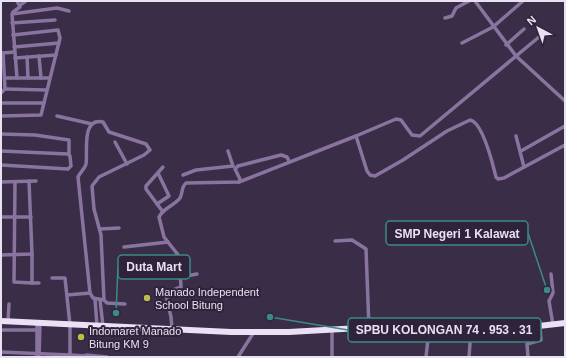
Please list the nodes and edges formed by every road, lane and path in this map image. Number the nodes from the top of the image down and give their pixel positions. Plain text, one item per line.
1 (17, 1) edge
2 (26, 1) edge
3 (469, 1) edge
4 (475, 1) edge
5 (524, 1) edge
6 (20, 5) junction
7 (69, 11) dead end
8 (13, 13) junction
9 (445, 18) dead end
10 (55, 20) dead end
11 (12, 23) junction
12 (493, 27) junction
13 (524, 29) dead end
14 (13, 35) junction
15 (539, 36) dead end
16 (59, 43) junction
17 (462, 43) dead end
18 (506, 45) junction
19 (14, 47) junction
20 (14, 52) junction
21 (2, 53) edge
22 (56, 55) junction
23 (39, 56) junction
24 (516, 56) junction
25 (27, 57) junction
26 (15, 58) junction
27 (5, 78) junction
28 (17, 78) junction
29 (28, 78) junction
30 (41, 78) junction
31 (50, 78) junction
32 (5, 89) junction
33 (47, 90) junction
34 (1, 93) edge
35 (565, 101) edge
36 (1, 103) edge
37 (44, 103) junction
38 (1, 116) edge
39 (57, 116) dead end
40 (92, 124) junction
41 (565, 126) edge
42 (1, 134) edge
43 (356, 136) junction
44 (516, 136) dead end
45 (114, 142) dead end
46 (565, 145) edge
47 (1, 151) edge
48 (228, 151) dead end
49 (521, 151) junction
50 (69, 155) junction
51 (289, 161) junction
52 (127, 164) junction
53 (1, 165) edge
54 (233, 166) junction
55 (163, 167) dead end
56 (524, 167) junction
57 (236, 170) junction
58 (158, 173) junction
59 (183, 175) dead end
60 (29, 181) junction
61 (36, 181) dead end
62 (1, 182) edge
63 (14, 182) junction
64 (239, 182) junction
65 (157, 204) junction
66 (163, 212) junction
67 (1, 217) edge
68 (15, 217) junction
69 (31, 217) junction
70 (119, 228) dead end
71 (100, 229) junction
72 (335, 241) dead end
73 (168, 242) junction
74 (124, 247) dead end
75 (32, 254) junction
76 (1, 255) edge
77 (14, 255) junction
78 (197, 274) dead end
79 (551, 274) dead end
80 (181, 277) junction
81 (52, 278) dead end
82 (32, 283) junction
83 (40, 284) dead end
84 (90, 293) junction
85 (66, 295) junction
86 (95, 299) junction
87 (102, 300) junction
88 (10, 304) dead end
89 (125, 304) dead end
90 (1, 321) edge
91 (8, 321) junction
92 (565, 323) edge
93 (70, 325) junction
94 (553, 325) junction
95 (38, 326) junction
96 (100, 326) junction
97 (540, 326) junction
98 (369, 328) junction
99 (332, 329) junction
100 (1, 330) edge
101 (172, 330) junction
102 (429, 330) junction
103 (471, 330) junction
104 (254, 332) junction
105 (1, 352) edge
106 (70, 354) junction
107 (38, 355) edge
108 (63, 356) edge
109 (86, 356) edge
110 (107, 357) edge
111 (238, 357) edge
112 (332, 357) edge
113 (426, 357) edge
114 (470, 357) edge
115 (528, 357) edge

1 - 6 street
2 - 6 street
3 - 9 street
4 - 12 street
5 - 12 street
6 - 8 street
7 - 8 street
8 - 11 street
10 - 11 street
11 - 14 street
12 - 17 street
12 - 18 street
13 - 18 street
14 - 16 street
14 - 19 street
15 - 24 street
16 - 19 street
16 - 22 street
18 - 24 street
19 - 20 street
20 - 21 street
20 - 26 street
21 - 27 street
22 - 23 street
22 - 31 street
23 - 25 street
23 - 30 street
24 - 35 street
24 - 43 street
25 - 26 street
25 - 29 street
26 - 28 street
27 - 28 street
27 - 32 street
28 - 29 street
29 - 30 street
30 - 31 street
31 - 33 street
32 - 33 street
32 - 34 street
33 - 37 street
36 - 37 street
37 - 38 street
39 - 40 street
40 - 52 street
40 - 84 street
41 - 49 street
42 - 50 street
43 - 51 street
43 - 56 street
44 - 49 street
45 - 52 street
46 - 56 street
47 - 50 street
48 - 54 street
49 - 56 street
50 - 53 street
51 - 57 street
51 - 64 street
52 - 71 street
54 - 57 street
54 - 59 street
55 - 58 street
57 - 64 street
58 - 65 street
58 - 65 street
60 - 61 street
60 - 63 street
60 - 69 street
62 - 63 street
63 - 68 street
64 - 66 street
65 - 66 street
66 - 73 street
67 - 68 street
68 - 69 street
68 - 77 street
69 - 75 street
70 - 71 street
71 - 87 street
72 - 98 street
73 - 74 street
73 - 80 street
75 - 77 street
75 - 82 street
76 - 77 street
77 - 82 street
78 - 80 street
79 - 94 street
80 - 101 street
81 - 85 street
82 - 83 street
84 - 85 street
84 - 86 street
85 - 93 street
86 - 87 street
86 - 96 street
87 - 89 street
87 - 96 street
88 - 91 street
90 - 91 highway
91 - 95 highway
92 - 94 highway
93 - 95 highway
93 - 96 highway
93 - 106 street
94 - 97 highway
95 - 100 street
95 - 107 street
95 - 107 street
96 - 101 highway
97 - 103 highway
97 - 115 street
98 - 99 highway
98 - 102 highway
99 - 104 highway
99 - 112 street
101 - 104 highway
102 - 103 highway
102 - 113 street
103 - 114 street
104 - 111 street
105 - 107 street
106 - 108 street
106 - 109 street
107 - 108 street
109 - 110 street

